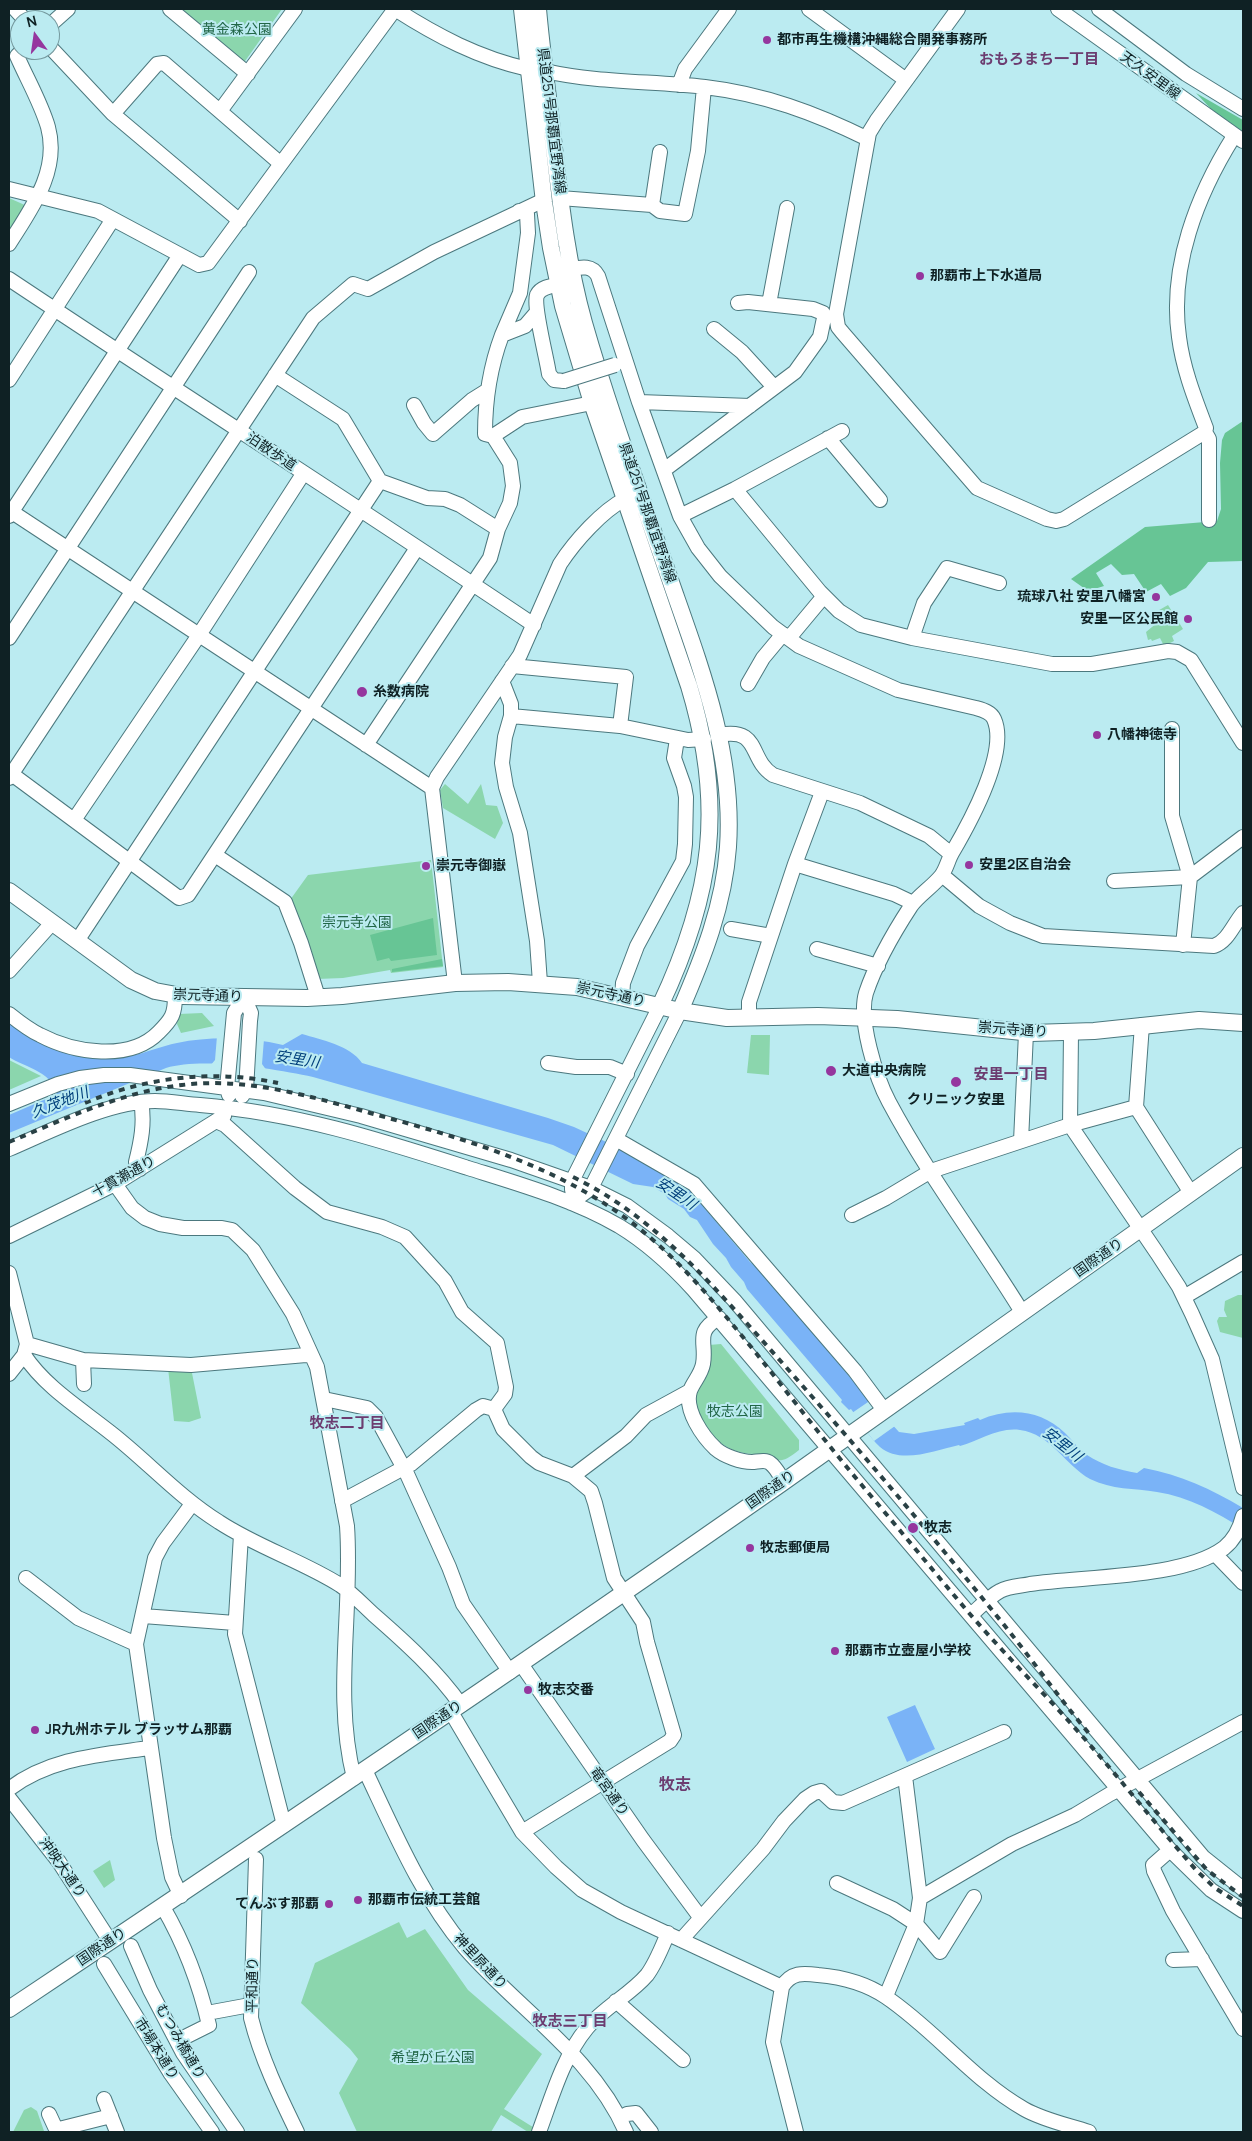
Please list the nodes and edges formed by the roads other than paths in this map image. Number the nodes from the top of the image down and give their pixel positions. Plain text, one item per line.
1 (170, 9) edge
2 (295, 9) edge
3 (395, 9) edge
4 (522, 9) edge
5 (538, 9) edge
6 (729, 9) edge
7 (810, 9) edge
8 (958, 9) edge
9 (1058, 9) edge
10 (1099, 9) edge
11 (60, 58) edge
12 (18, 60) edge
13 (528, 68) junction
14 (545, 72) junction
15 (248, 74) junction
16 (906, 80) junction
17 (679, 85) junction
18 (704, 87) junction
19 (1243, 109) edge
20 (220, 111) junction
21 (113, 114) junction
22 (1239, 139) edge
23 (868, 140) junction
24 (660, 152) dead end
25 (281, 164) junction
26 (9, 189) edge
27 (39, 196) junction
28 (552, 199) junction
29 (652, 205) junction
30 (788, 208) dead end
31 (519, 211) junction
32 (114, 219) junction
33 (240, 221) junction
34 (9, 244) edge
35 (180, 255) junction
36 (571, 269) junction
37 (250, 272) dead end
38 (9, 279) edge
39 (558, 285) junction
40 (738, 303) dead end
41 (769, 304) junction
42 (56, 310) junction
43 (538, 312) junction
44 (714, 329) dead end
45 (502, 335) junction
46 (118, 351) junction
47 (620, 363) junction
48 (275, 376) junction
49 (9, 380) edge
50 (774, 387) junction
51 (174, 388) junction
52 (488, 390) junction
53 (639, 402) junction
54 (592, 403) junction
55 (414, 405) dead end
56 (750, 406) junction
57 (238, 431) junction
58 (842, 431) dead end
59 (1205, 432) junction
60 (493, 436) junction
61 (828, 438) junction
62 (664, 470) junction
63 (303, 474) junction
64 (380, 481) junction
65 (735, 488) junction
66 (625, 499) junction
67 (880, 500) dead end
68 (361, 509) junction
69 (10, 513) edge
70 (680, 516) junction
71 (1209, 520) dead end
72 (498, 529) junction
73 (417, 548) junction
74 (67, 549) junction
75 (999, 583) dead end
76 (473, 585) junction
77 (133, 592) junction
78 (824, 596) junction
79 (534, 625) junction
80 (199, 635) junction
81 (786, 636) junction
82 (9, 638) edge
83 (912, 638) junction
84 (512, 666) junction
85 (255, 673) junction
86 (502, 681) junction
87 (748, 684) dead end
88 (311, 709) junction
89 (511, 716) junction
90 (620, 726) junction
91 (1172, 729) dead end
92 (711, 737) junction
93 (677, 739) junction
94 (1243, 743) edge
95 (366, 745) junction
96 (10, 775) edge
97 (432, 788) junction
98 (822, 792) junction
99 (74, 820) junction
100 (1243, 837) edge
101 (951, 854) junction
102 (215, 855) junction
103 (130, 862) junction
104 (795, 864) junction
105 (942, 875) junction
106 (1190, 877) junction
107 (1114, 881) dead end
108 (9, 890) edge
109 (913, 903) junction
110 (1243, 913) edge
111 (52, 923) junction
112 (731, 929) dead end
113 (771, 936) junction
114 (77, 941) junction
115 (1183, 945) junction
116 (817, 949) dead end
117 (878, 966) junction
118 (9, 971) edge
119 (455, 983) junction
120 (540, 983) junction
121 (175, 996) junction
122 (244, 997) junction
123 (318, 997) junction
124 (622, 997) junction
125 (660, 1006) junction
126 (680, 1011) junction
127 (9, 1014) edge
128 (864, 1017) junction
129 (749, 1018) junction
130 (1243, 1023) edge
131 (1142, 1025) junction
132 (1026, 1033) junction
133 (1071, 1033) junction
134 (548, 1063) dead end
135 (627, 1074) junction
136 (227, 1088) junction
137 (246, 1090) junction
138 (141, 1102) junction
139 (9, 1104) edge
140 (1136, 1107) junction
141 (232, 1108) junction
142 (216, 1121) junction
143 (1070, 1125) junction
144 (615, 1140) junction
145 (1021, 1141) junction
146 (9, 1149) edge
147 (1243, 1156) edge
148 (140, 1169) junction
149 (931, 1171) junction
150 (572, 1181) junction
151 (115, 1184) junction
152 (592, 1188) junction
153 (1191, 1193) junction
154 (571, 1203) junction
155 (852, 1214) dead end
156 (1141, 1228) junction
157 (9, 1236) edge
158 (1243, 1262) edge
159 (9, 1273) edge
160 (1184, 1297) junction
161 (1022, 1312) junction
162 (719, 1318) junction
163 (25, 1349) junction
164 (312, 1356) junction
165 (83, 1360) junction
166 (9, 1374) edge
167 (84, 1384) dead end
168 (690, 1391) junction
169 (324, 1399) junction
170 (494, 1409) junction
171 (883, 1411) junction
172 (858, 1429) junction
173 (830, 1449) junction
174 (403, 1468) junction
175 (574, 1476) junction
176 (784, 1482) junction
177 (1243, 1488) edge
178 (342, 1501) junction
179 (192, 1504) junction
180 (1243, 1516) edge
181 (241, 1535) junction
182 (1215, 1554) junction
183 (26, 1578) dead end
184 (1243, 1583) edge
185 (348, 1592) junction
186 (624, 1593) junction
187 (987, 1602) junction
188 (971, 1615) junction
189 (143, 1616) junction
190 (234, 1623) junction
191 (136, 1644) junction
192 (516, 1668) junction
193 (456, 1708) junction
194 (1243, 1722) edge
195 (1004, 1732) dead end
196 (149, 1748) junction
197 (359, 1774) junction
198 (905, 1776) junction
199 (1137, 1780) junction
200 (602, 1781) junction
201 (9, 1789) edge
202 (1119, 1789) junction
203 (9, 1798) edge
204 (284, 1825) junction
205 (522, 1832) junction
206 (1170, 1850) junction
207 (256, 1859) dead end
208 (837, 1883) dead end
209 (1243, 1889) edge
210 (181, 1896) junction
211 (974, 1897) dead end
212 (920, 1898) junction
213 (163, 1907) junction
214 (1243, 1911) edge
215 (700, 1917) junction
216 (916, 1924) junction
217 (668, 1933) junction
218 (681, 1940) junction
219 (110, 1941) junction
220 (131, 1946) dead end
221 (1202, 1958) junction
222 (1173, 1960) dead end
223 (104, 1964) dead end
224 (782, 1987) junction
225 (886, 1996) junction
226 (616, 2001) junction
227 (250, 2005) junction
228 (9, 2009) edge
229 (206, 2010) junction
230 (1243, 2029) edge
231 (177, 2041) junction
232 (570, 2052) junction
233 (683, 2060) dead end
234 (104, 2099) dead end
235 (49, 2114) dead end
236 (111, 2116) junction
237 (620, 2119) junction
238 (116, 2132) edge
239 (212, 2132) edge
240 (237, 2132) edge
241 (297, 2132) edge
242 (539, 2132) edge
243 (626, 2132) edge
244 (651, 2132) edge
245 (796, 2132) edge
246 (1089, 2132) edge

1 - 15 street
2 - 15 street
3 - 13 street
3 - 25 street
4 - 13 main road, 県道251号那覇宜野湾線
5 - 14 main road, 県道251号那覇宜野湾線
6 - 17 street
7 - 16 street
8 - 16 street
9 - 22 street, 天久安里線
10 - 19 street, 天久安里線
11 - 21 street
12 - 27 street
13 - 28 main road, 県道251号那覇宜野湾線
14 - 17 street
14 - 28 main road, 県道251号那覇宜野湾線
15 - 20 street
16 - 23 street
17 - 18 street
18 - 23 street
18 - 29 street
20 - 21 street
20 - 25 street
21 - 33 street
22 - 59 street
23 - 59 street
24 - 29 street
25 - 33 street
26 - 27 street
27 - 32 street
27 - 34 street
28 - 29 street
28 - 31 street
28 - 36 main road, 県道251号那覇宜野湾線
28 - 39 main road, 県道251号那覇宜野湾線
30 - 41 street
31 - 45 street
31 - 48 street
32 - 35 street
32 - 42 street
33 - 35 street
35 - 46 street
36 - 47 street
36 - 92 main road, 県道251号那覇宜野湾線
37 - 51 street
38 - 42 street, 泊散歩道
39 - 43 street
39 - 54 main road, 県道251号那覇宜野湾線
40 - 41 street
41 - 50 street
42 - 46 street, 泊散歩道
42 - 49 street
43 - 45 street
43 - 47 street, bridge
44 - 50 street
45 - 52 street
46 - 51 street, 泊散歩道
46 - 69 street
47 - 53 street
48 - 57 street
48 - 64 street
50 - 56 street
51 - 57 street, 泊散歩道
51 - 74 street
52 - 55 street
52 - 60 street
53 - 56 street
53 - 62 street
54 - 60 street
54 - 66 main road, 県道251号那覇宜野湾線
56 - 62 street
57 - 63 street, 泊散歩道
57 - 77 street
58 - 61 street
59 - 71 street
60 - 72 street
61 - 65 street
61 - 67 street
62 - 70 street
63 - 68 street, 泊散歩道
63 - 80 street
64 - 68 street
64 - 72 street
65 - 70 street
65 - 78 street
66 - 79 street
66 - 92 main road, 県道251号那覇宜野湾線
68 - 73 street, 泊散歩道
68 - 85 street
69 - 74 street
70 - 81 street
72 - 76 street
73 - 76 street, 泊散歩道
73 - 88 street
74 - 77 street
74 - 82 street
75 - 83 street
76 - 79 street, 泊散歩道
76 - 95 street
77 - 80 street
77 - 96 street
78 - 81 street
78 - 83 street
79 - 84 street
80 - 85 street
80 - 99 street
81 - 87 street
81 - 101 street
83 - 94 street
84 - 86 street
84 - 90 street
85 - 88 street
85 - 103 street
86 - 89 street
86 - 97 street
88 - 95 street
88 - 102 street
89 - 90 street
89 - 120 street
90 - 93 street
91 - 106 street
92 - 93 street
92 - 98 street
92 - 125 main road, 県道251号那覇宜野湾線
92 - 126 main road, 県道251号那覇宜野湾線
93 - 124 street
95 - 97 street
96 - 99 street
97 - 119 street
98 - 101 street
98 - 104 street
99 - 103 street
100 - 106 street
101 - 105 street
102 - 103 street
102 - 123 street
103 - 114 street
104 - 109 street
104 - 113 street
105 - 109 street
105 - 115 street
106 - 107 street
106 - 115 street
108 - 111 main road, 崇元寺通り
109 - 117 street
110 - 115 street
111 - 114 main road, 崇元寺通り
111 - 118 street
112 - 113 street
113 - 129 street
114 - 121 main road, 崇元寺通り
116 - 117 street
117 - 128 street
119 - 120 main road, 崇元寺通り
119 - 123 main road, 崇元寺通り
120 - 124 main road, 崇元寺通り
121 - 122 main road, 崇元寺通り
121 - 127 street
122 - 123 main road, 崇元寺通り
122 - 136 street
122 - 137 street
124 - 125 main road, 崇元寺通り
125 - 126 main road, 崇元寺通り
125 - 135 street
126 - 129 main road, 崇元寺通り
126 - 144 street
128 - 129 main road, 崇元寺通り
128 - 132 main road, 崇元寺通り
128 - 149 street
130 - 131 main road, 崇元寺通り
131 - 133 main road, 崇元寺通り
131 - 140 street
132 - 133 main road, 崇元寺通り
132 - 145 street
133 - 143 street
134 - 135 street
135 - 150 street
136 - 137 street
136 - 139 street
136 - 141 street
137 - 141 street, 十貫瀬通り
137 - 150 street
138 - 141 street
138 - 146 street
138 - 148 street
140 - 143 street
140 - 153 street
141 - 142 street, 十貫瀬通り
141 - 154 street
142 - 148 street, 十貫瀬通り
142 - 170 street
143 - 145 street
143 - 156 street
144 - 152 street
144 - 171 street
145 - 149 street
147 - 153 main road, 国際通り
148 - 151 street, 十貫瀬通り
149 - 155 street
149 - 161 street
150 - 152 street
150 - 154 street
151 - 157 street, 十貫瀬通り
151 - 164 street, 神里原通り
152 - 154 street
152 - 172 street
153 - 156 main road, 国際通り
154 - 162 street
156 - 160 street
156 - 161 main road, 国際通り
158 - 160 street
159 - 163 street
160 - 177 street
161 - 171 main road, 国際通り
162 - 168 street
162 - 173 street
163 - 165 street
163 - 166 street
163 - 179 street
164 - 165 street
164 - 169 street, 神里原通り
165 - 167 street
168 - 175 street
168 - 176 street
169 - 174 street, 竜宮通り
169 - 178 street, 神里原通り
170 - 174 street
170 - 175 street
171 - 172 main road, 国際通り
172 - 173 main road, 国際通り
172 - 187 street
173 - 176 main road, 国際通り
173 - 188 street
174 - 178 street
174 - 192 street, 竜宮通り
175 - 186 street
176 - 186 main road, 国際通り
178 - 185 street, 神里原通り
179 - 181 street
179 - 189 street
180 - 182 street
181 - 185 street
181 - 190 street
182 - 184 street
182 - 187 street
183 - 191 street
185 - 193 street
185 - 197 street, 神里原通り
186 - 192 main road, 国際通り
186 - 200 street
187 - 188 street
187 - 199 street
188 - 202 street
189 - 190 street
189 - 191 street
190 - 204 street
191 - 196 street
192 - 193 main road, 国際通り
192 - 200 street, 竜宮通り
193 - 197 main road, 国際通り
193 - 205 street
194 - 199 street
195 - 198 street
196 - 201 street
196 - 210 street
197 - 204 main road, 国際通り
197 - 232 street, 神里原通り
198 - 212 street
198 - 215 street
199 - 202 street
199 - 209 street
200 - 205 street
200 - 215 street, 竜宮通り
202 - 206 street
202 - 212 street
203 - 219 street, 沖映大通り
204 - 210 main road, 国際通り
205 - 217 street
206 - 214 street
206 - 221 street
207 - 227 street, 平和通り
208 - 216 street
210 - 213 main road, 国際通り
211 - 216 street
212 - 216 street
213 - 219 main road, 国際通り
213 - 229 street
215 - 218 street
216 - 225 street
217 - 218 street
217 - 226 street
218 - 224 street
219 - 228 main road, 国際通り
220 - 231 street, むつみ橋通り
221 - 222 street
221 - 230 street
223 - 239 street, 市場本通り
224 - 225 street
224 - 245 street
225 - 246 street
226 - 232 street
226 - 233 street
227 - 229 street
227 - 241 street, 平和通り
229 - 231 street
231 - 240 street, むつみ橋通り
232 - 237 street, 神里原通り
232 - 242 street
234 - 236 street
235 - 236 street
236 - 238 street
237 - 243 street, 神里原通り
237 - 244 street

